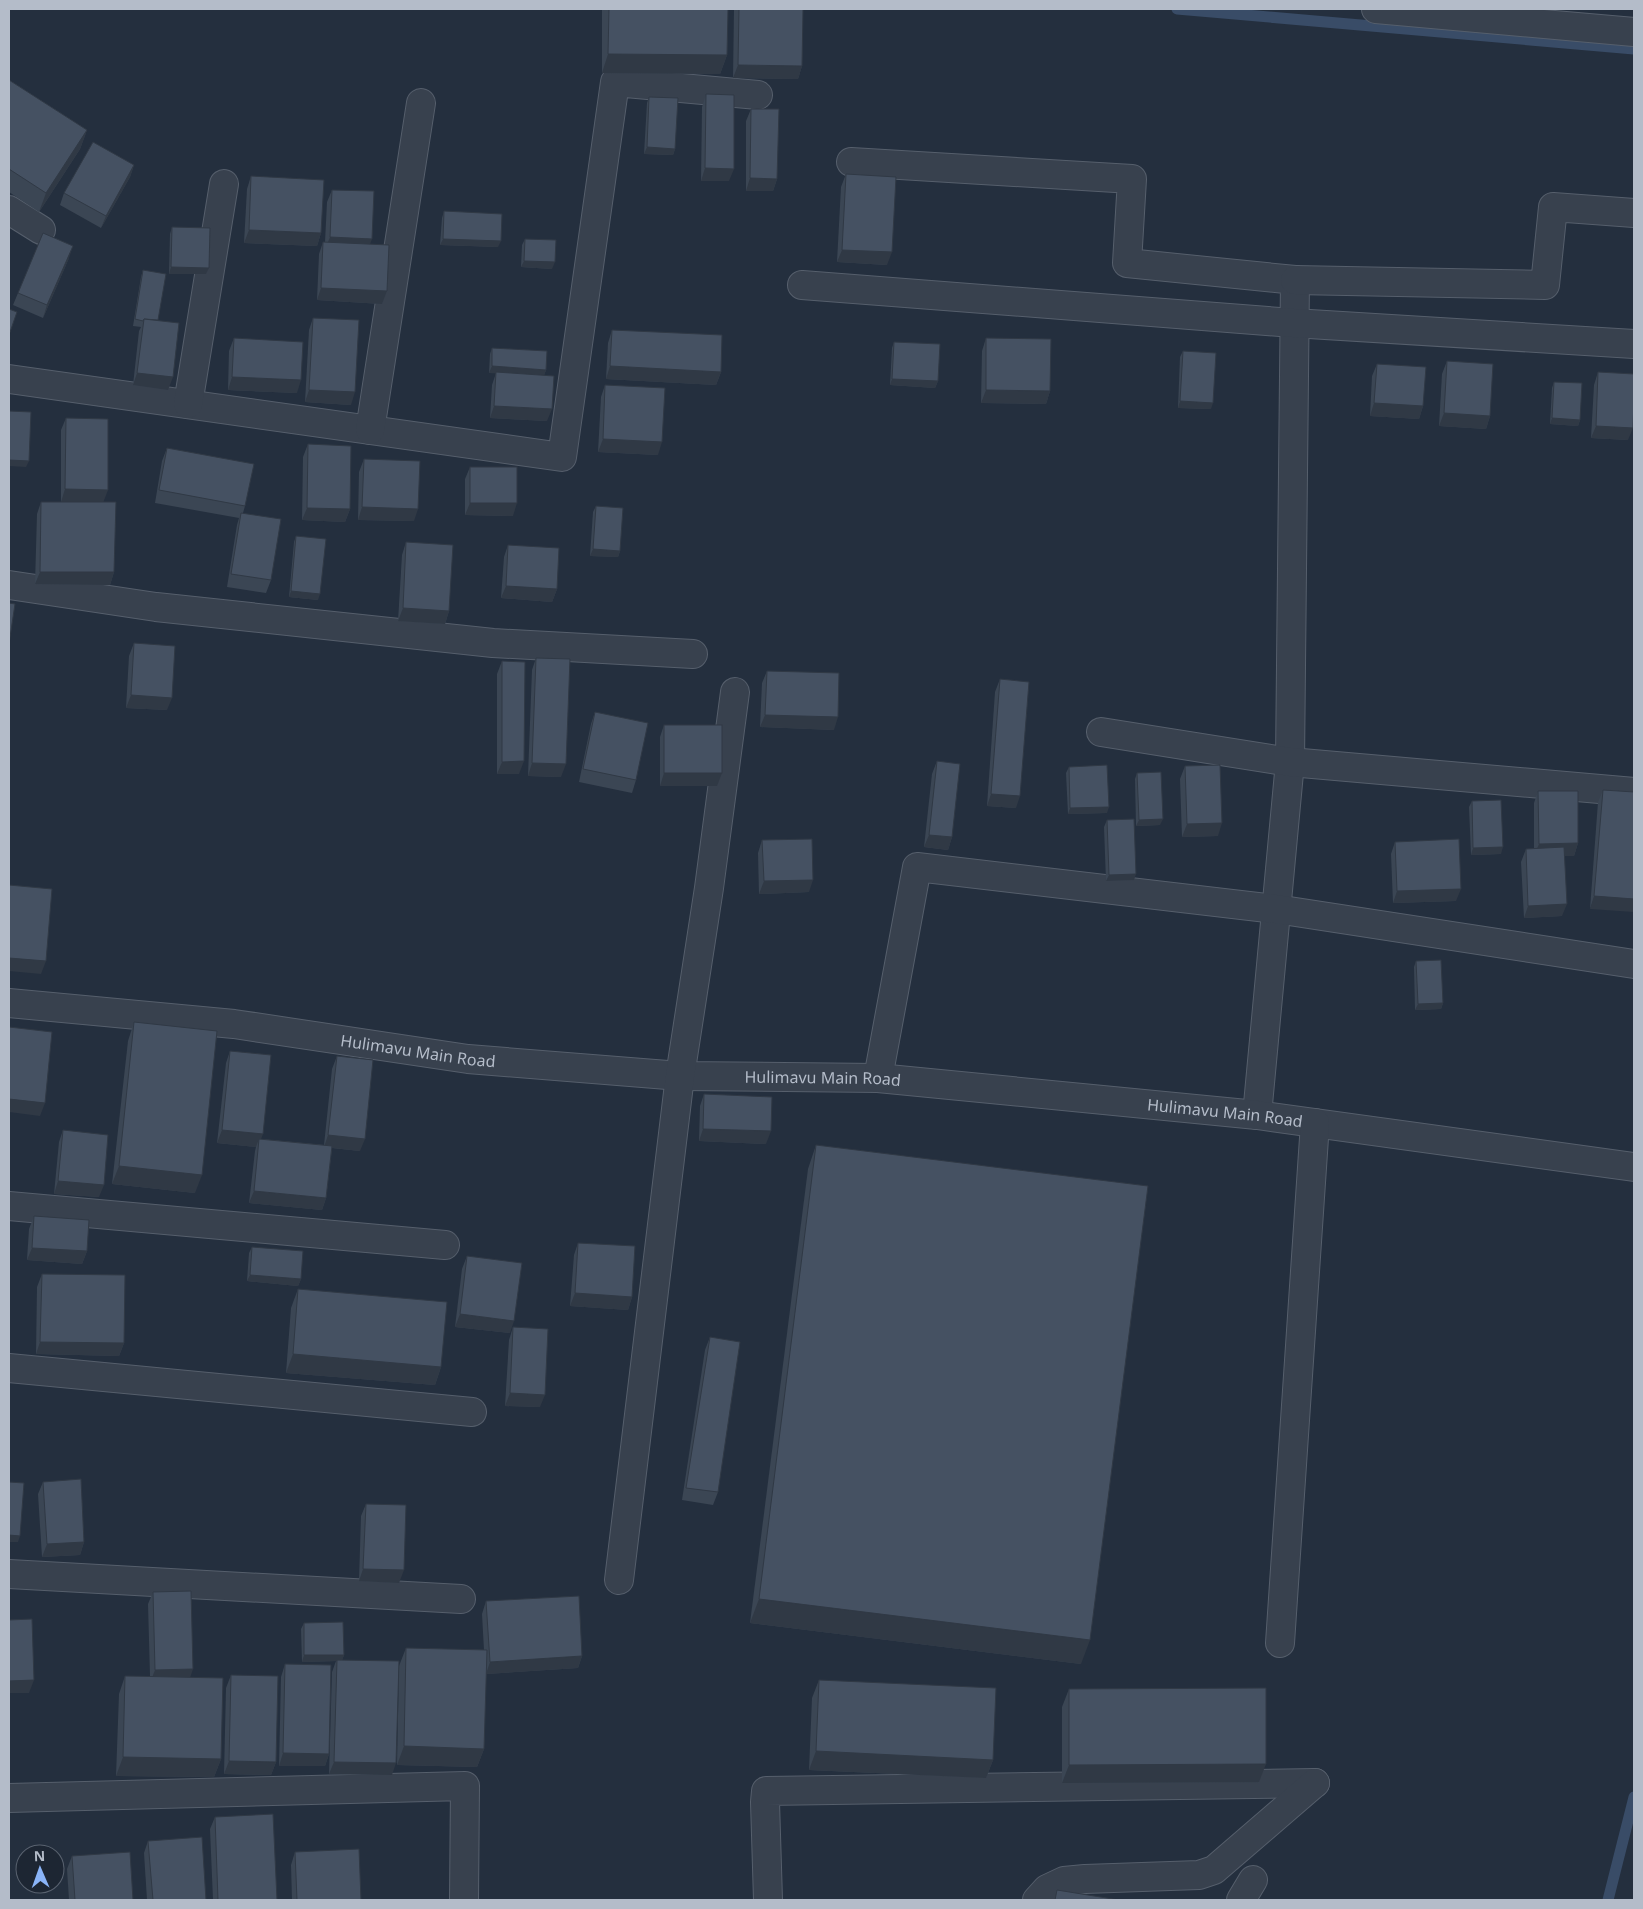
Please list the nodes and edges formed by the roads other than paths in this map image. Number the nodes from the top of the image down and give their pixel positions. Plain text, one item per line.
1 (1376, 9) edge
2 (1634, 32) edge
3 (758, 94) dead end
4 (421, 103) dead end
5 (851, 162) dead end
6 (224, 184) dead end
7 (9, 210) edge
8 (1634, 212) edge
9 (41, 230) dead end
10 (1295, 280) junction
11 (802, 285) dead end
12 (1293, 323) junction
13 (1634, 344) edge
14 (9, 379) edge
15 (188, 404) junction
16 (370, 430) junction
17 (9, 585) edge
18 (693, 654) dead end
19 (735, 692) dead end
20 (1101, 732) dead end
21 (1290, 762) junction
22 (1634, 792) edge
23 (1276, 909) junction
24 (1634, 964) edge
25 (9, 1003) edge
26 (680, 1076) junction
27 (878, 1078) junction
28 (1257, 1115) junction
29 (1315, 1123) junction
30 (1634, 1167) edge
31 (9, 1206) edge
32 (445, 1245) dead end
33 (9, 1368) edge
34 (472, 1412) dead end
35 (9, 1574) edge
36 (619, 1580) dead end
37 (461, 1598) dead end
38 (1280, 1643) dead end
39 (9, 1798) edge
40 (464, 1900) edge
41 (768, 1900) edge
42 (1037, 1900) edge

1 - 2 street
3 - 16 street
4 - 16 street
5 - 10 street
6 - 15 street
7 - 9 street
8 - 10 street
10 - 12 street
11 - 12 street
12 - 13 street
12 - 21 street
14 - 15 street
15 - 16 street
17 - 18 street
19 - 26 street
20 - 21 street
21 - 22 street
21 - 23 street
23 - 24 street
23 - 27 street
23 - 28 street
25 - 26 street, Hulimavu Main Road
26 - 27 street, Hulimavu Main Road
26 - 36 street
27 - 28 street, Hulimavu Main Road
28 - 29 street, Hulimavu Main Road
29 - 30 street, Hulimavu Main Road
29 - 38 street
31 - 32 street
33 - 34 street
35 - 37 street
39 - 40 street
41 - 42 street

